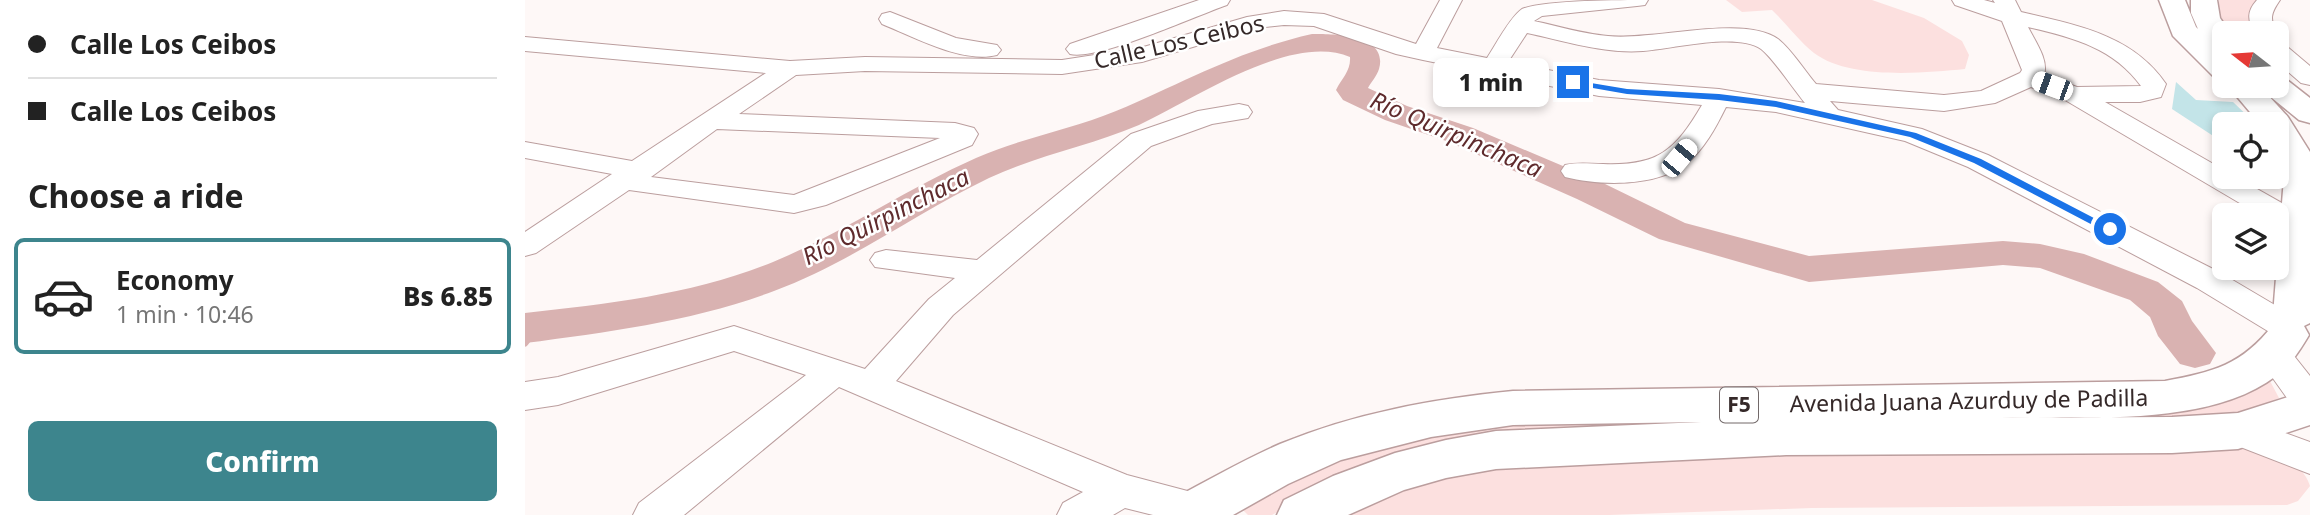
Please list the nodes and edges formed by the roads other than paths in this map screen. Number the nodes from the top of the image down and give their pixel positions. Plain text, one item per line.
1 (1219, 0) edge
2 (1451, 0) edge
3 (1637, 0) edge
4 (1963, 0) edge
5 (2172, 0) edge
6 (2204, 0) edge
7 (2269, 0) edge
8 (1562, 3) edge
9 (2019, 14) edge
10 (890, 19) dead end
11 (2260, 21) edge
12 (1521, 25) junction
13 (2212, 30) edge
14 (2289, 42) edge
15 (525, 44) edge
16 (2310, 45) edge
17 (1423, 53) junction
18 (2212, 58) edge
19 (2289, 60) edge
20 (1494, 65) junction
21 (790, 68) junction
22 (2031, 78) junction
23 (2310, 78) edge
24 (1808, 91) junction
25 (2074, 94) junction
26 (2289, 96) edge
27 (1719, 97) junction
28 (2254, 98) edge
29 (1892, 100) junction
30 (1239, 112) dead end
31 (2266, 112) edge
32 (2310, 113) edge
33 (1828, 114) junction
34 (710, 121) junction
35 (1892, 130) junction
36 (2289, 143) edge
37 (525, 150) edge
38 (634, 170) junction
39 (1575, 172) dead end
40 (2300, 226) junction
41 (525, 246) edge
42 (886, 260) dead end
43 (982, 271) junction
44 (2294, 329) edge
45 (835, 371) junction
46 (871, 386) junction
47 (525, 396) edge
48 (2310, 402) edge
49 (2310, 407) edge
50 (2238, 431) junction
51 (2310, 458) edge
52 (1125, 502) edge
53 (1199, 513) edge
54 (654, 515) edge
55 (1078, 515) edge
56 (1302, 515) edge

1 - 10 street
2 - 17 street
3 - 8 street
4 - 9 street
5 - 18 highway
6 - 13 highway
7 - 11 street
8 - 12 street
9 - 22 street
9 - 25 street
12 - 20 street
12 - 24 street
14 - 16 street
15 - 21 street, Calle Los Ceibos
17 - 20 street, Calle Los Ceibos
17 - 21 street, Calle Los Ceibos
19 - 23 street
20 - 27 street, Calle Los Ceibos
21 - 34 street
22 - 25 street
22 - 29 street
24 - 29 street
24 - 33 street
25 - 40 street
26 - 32 highway
27 - 33 street, Calle Los Ceibos
27 - 39 street
28 - 31 highway
29 - 35 street
30 - 43 street
33 - 35 street, Calle Los Ceibos
34 - 38 street
34 - 38 street
35 - 44 street, Calle Los Ceibos
36 - 40 highway
37 - 38 street
38 - 41 street
40 - 44 highway
42 - 43 street
43 - 46 street
44 - 48 street
44 - 53 highway, Avenida Juana Azurduy de Padilla / F5
45 - 46 street
45 - 47 street
45 - 54 street
46 - 52 street
49 - 50 highway, Avenida Juana Azurduy de Padilla / F5
50 - 51 street
50 - 56 highway, Avenida Juana Azurduy de Padilla / F5
52 - 53 street
52 - 55 street

